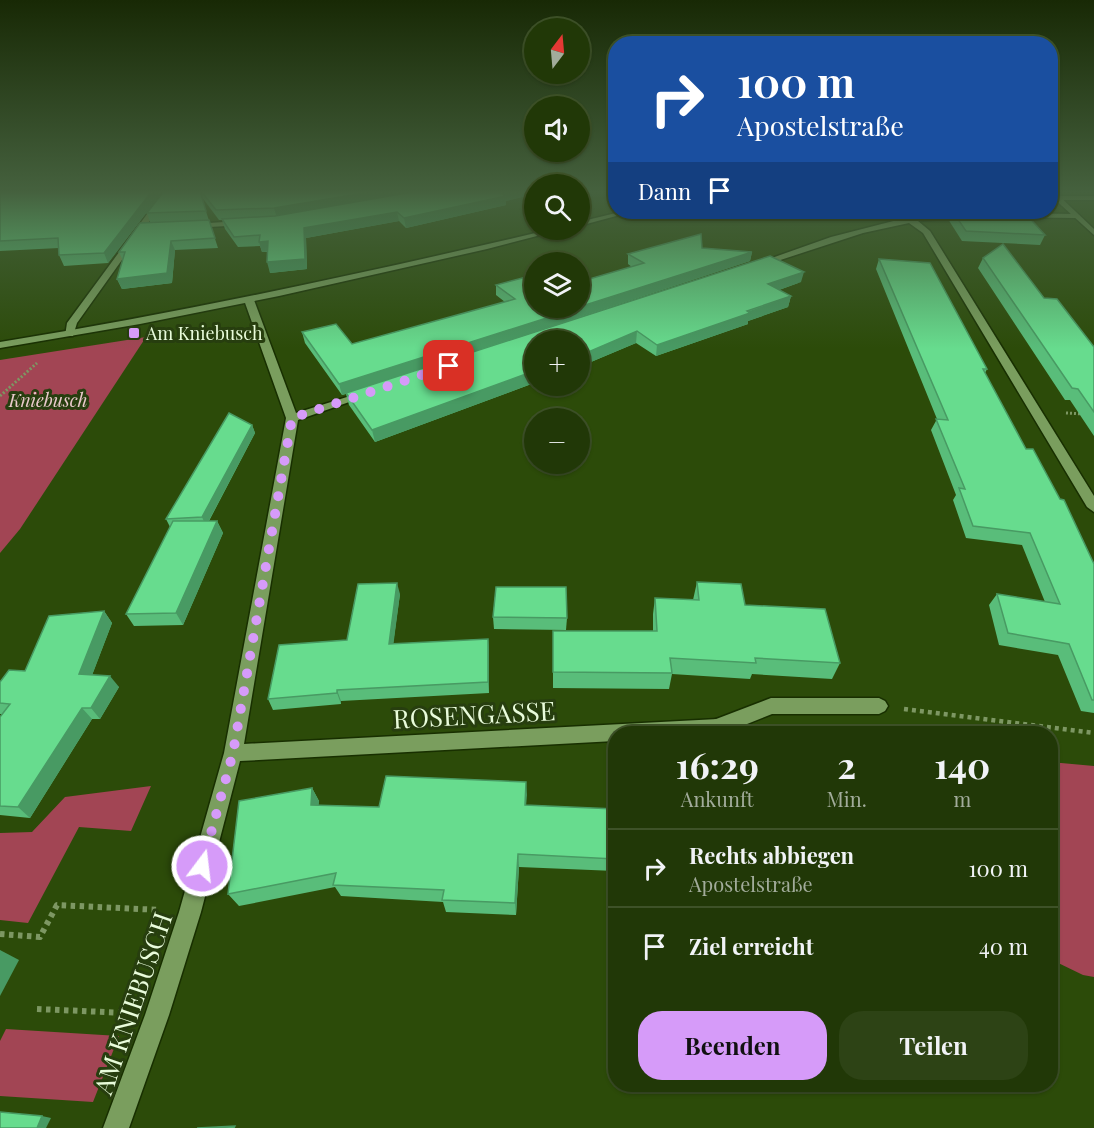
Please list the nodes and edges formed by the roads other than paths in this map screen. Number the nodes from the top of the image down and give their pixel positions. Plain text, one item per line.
1 (129, 244) edge
2 (501, 244) edge
3 (820, 244) edge
4 (934, 244) edge
5 (741, 270) edge
6 (249, 300) junction
7 (69, 334) junction
8 (0, 345) edge
9 (371, 392) edge
10 (292, 418) junction
11 (1094, 507) edge
12 (879, 706) road end
13 (721, 726) edge
14 (608, 733) edge
15 (233, 753) junction
16 (116, 1128) edge

1 - 7 street
2 - 6 street
3 - 5 street
4 - 11 street
6 - 7 street
6 - 10 street
7 - 8 street
9 - 10 street
10 - 15 street, AM KNIEBUSCH
12 - 13 street, ROSENGASSE
14 - 15 street, ROSENGASSE
15 - 16 street, AM KNIEBUSCH

